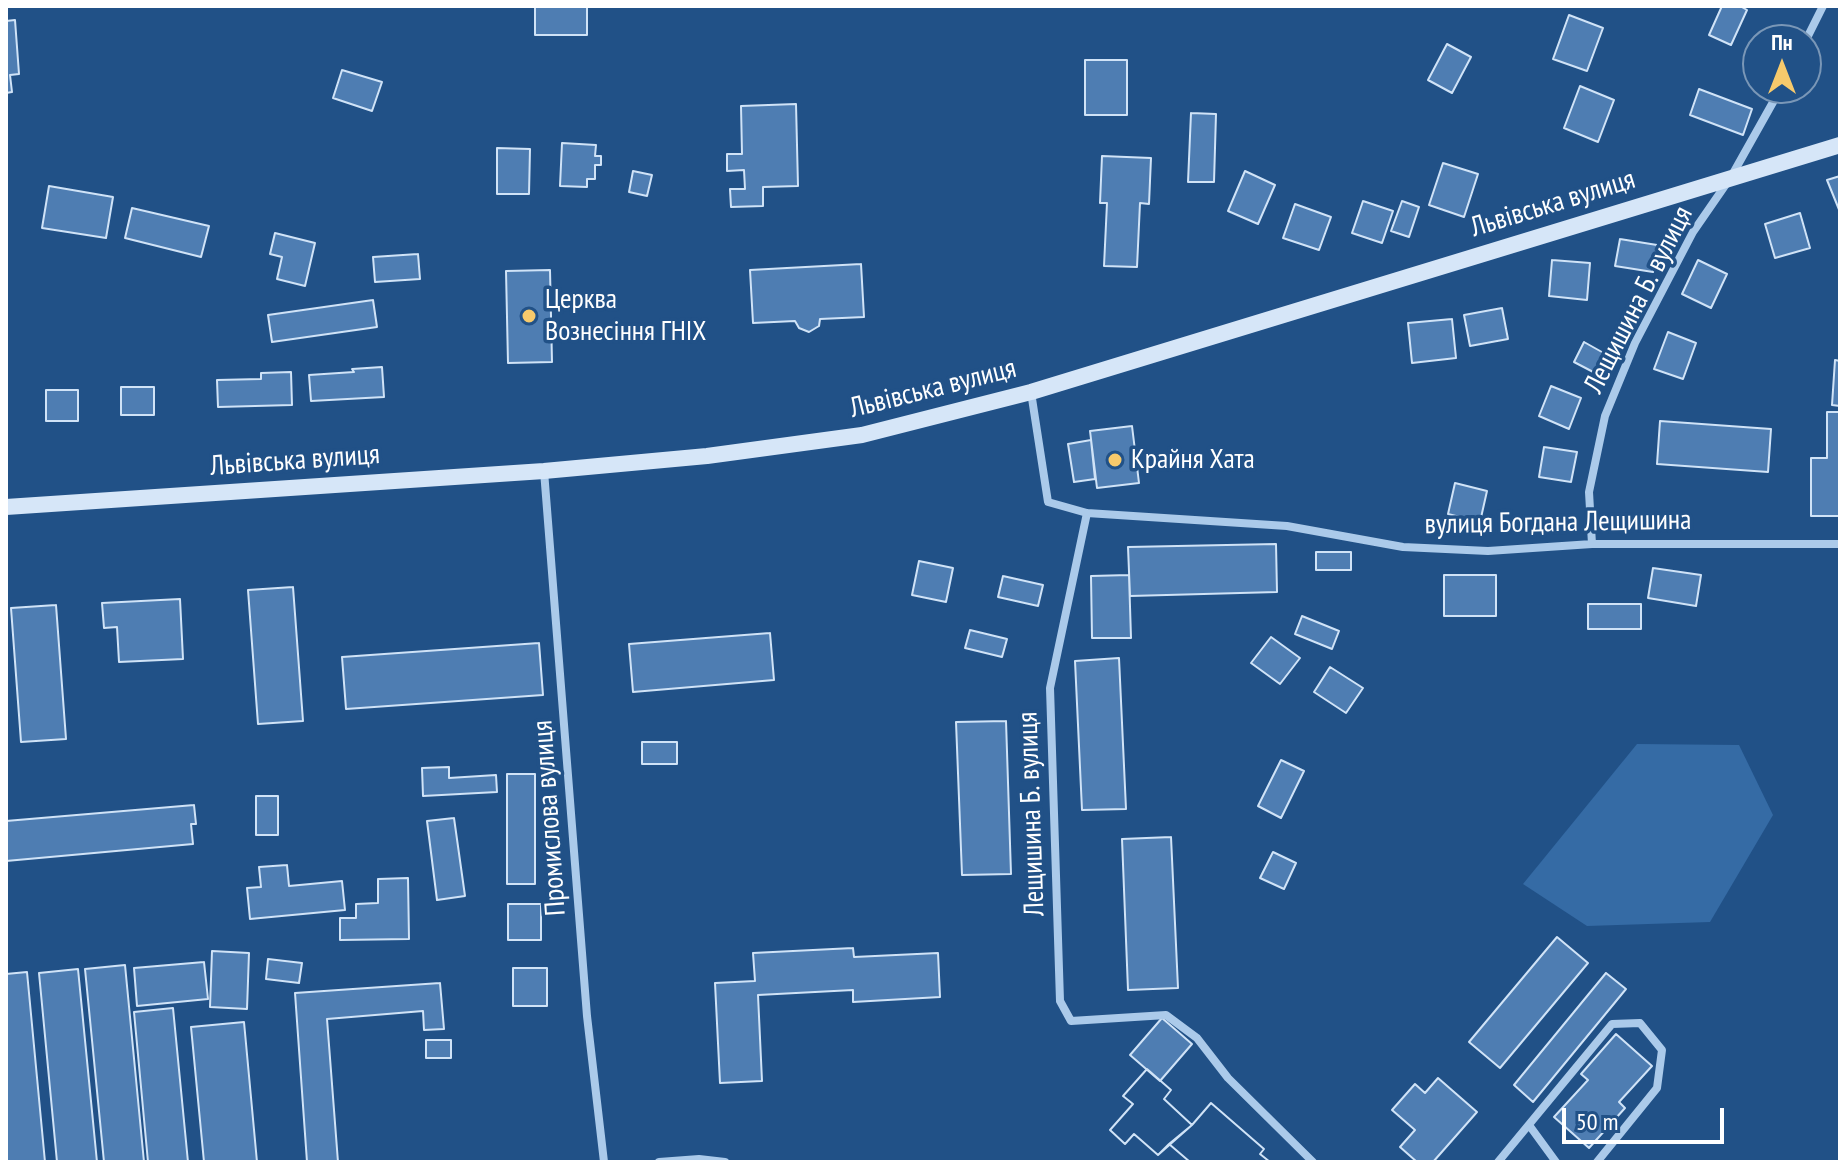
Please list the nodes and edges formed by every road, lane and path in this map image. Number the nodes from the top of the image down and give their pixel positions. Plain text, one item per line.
1 (1823, 6) edge
2 (1814, 24) edge
3 (1772, 104) edge
4 (1840, 145) edge
5 (1731, 177) junction
6 (1031, 392) junction
7 (544, 471) junction
8 (6, 507) edge
9 (1087, 513) junction
10 (1592, 544) junction
11 (1840, 544) edge
12 (1529, 1125) junction
13 (604, 1162) edge
14 (659, 1162) edge
15 (725, 1162) edge
16 (1313, 1162) edge
17 (1498, 1162) edge
18 (1556, 1162) edge
19 (1597, 1162) edge

1 - 2 street
3 - 5 street, Лещишина Б. вулиця
4 - 5 main road, Львівська вулиця
5 - 6 main road, Львівська вулиця
5 - 10 street, Лещишина Б. вулиця
6 - 7 main road, Львівська вулиця
6 - 9 street, вулиця Богдана Лещишина
7 - 8 main road, Львівська вулиця
7 - 13 street, Промислова вулиця
9 - 10 street, вулиця Богдана Лещишина
9 - 16 street, Лещишина Б. вулиця
10 - 11 street, вулиця Богдана Лещишина
12 - 17 street
12 - 18 street
12 - 19 street
14 - 15 street

